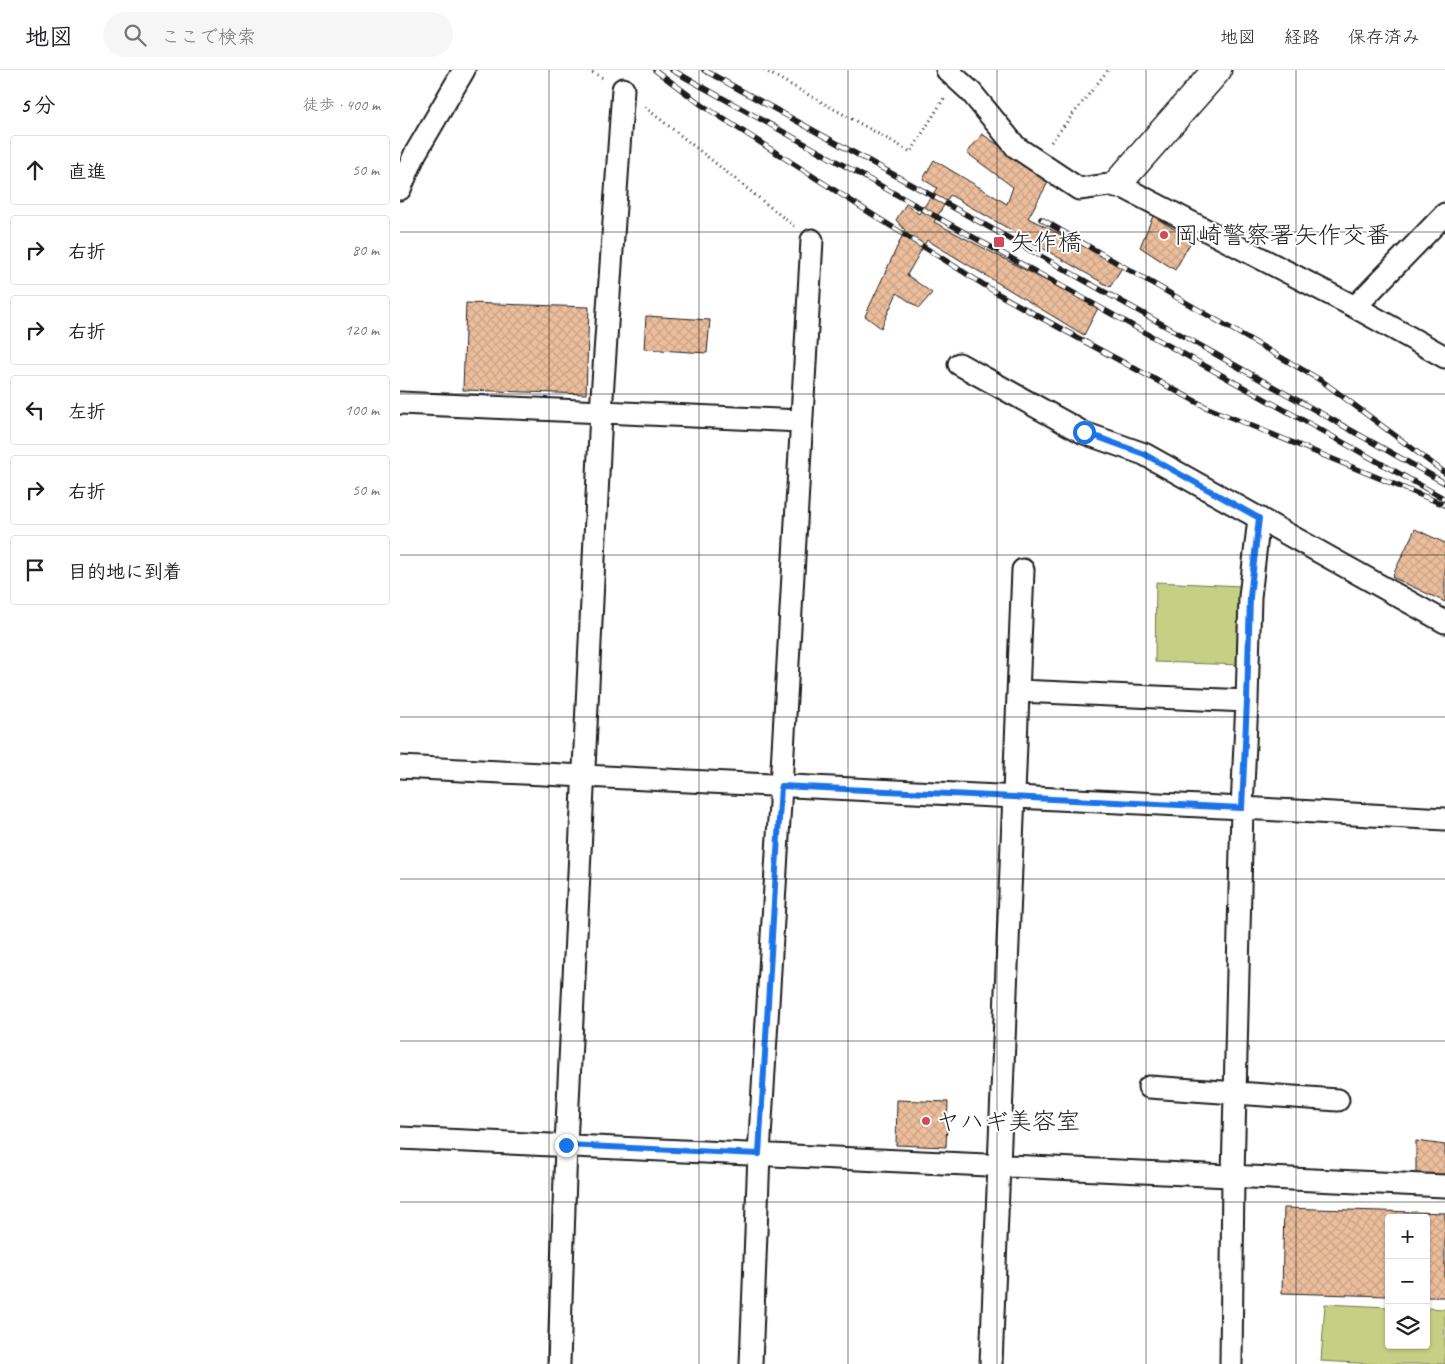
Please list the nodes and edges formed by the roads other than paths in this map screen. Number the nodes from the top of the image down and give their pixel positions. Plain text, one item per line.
1 (464, 70) edge
2 (1217, 70) edge
3 (951, 74) edge
4 (623, 89) road end
5 (1117, 184) junction
6 (400, 189) edge
7 (1445, 214) edge
8 (812, 240) road end
9 (1354, 307) junction
10 (1445, 357) edge
11 (960, 364) dead end
12 (400, 403) edge
13 (601, 412) junction
14 (801, 421) junction
15 (1259, 518) junction
16 (1023, 570) dead end
17 (1445, 622) edge
18 (1019, 691) junction
19 (1247, 701) junction
20 (400, 768) edge
21 (584, 776) junction
22 (781, 786) junction
23 (1015, 797) junction
24 (1242, 808) junction
25 (1445, 819) edge
26 (1149, 1087) dead end
27 (1235, 1094) junction
28 (1338, 1100) dead end
29 (400, 1138) edge
30 (566, 1145) junction
31 (759, 1154) junction
32 (1000, 1165) junction
33 (1233, 1176) junction
34 (1445, 1186) edge
35 (559, 1364) edge
36 (751, 1364) edge
37 (991, 1364) edge
38 (1231, 1364) edge

1 - 6 street
2 - 5 main road
3 - 5 street
4 - 13 street
5 - 9 street
7 - 9 street
8 - 14 street
9 - 10 street
11 - 15 street
12 - 13 street
13 - 14 street
13 - 21 street
14 - 22 street
15 - 17 street
15 - 19 street
16 - 18 street
18 - 19 street
18 - 23 street
19 - 24 street
20 - 21 street
21 - 22 street
21 - 30 street
22 - 23 street
22 - 31 street
23 - 24 street
23 - 32 street
24 - 25 street
24 - 27 street
26 - 27 street
27 - 28 street
27 - 33 street
29 - 30 street
30 - 31 street
30 - 35 street
31 - 32 street
31 - 36 street
32 - 33 street
32 - 37 street
33 - 34 street
33 - 38 street

